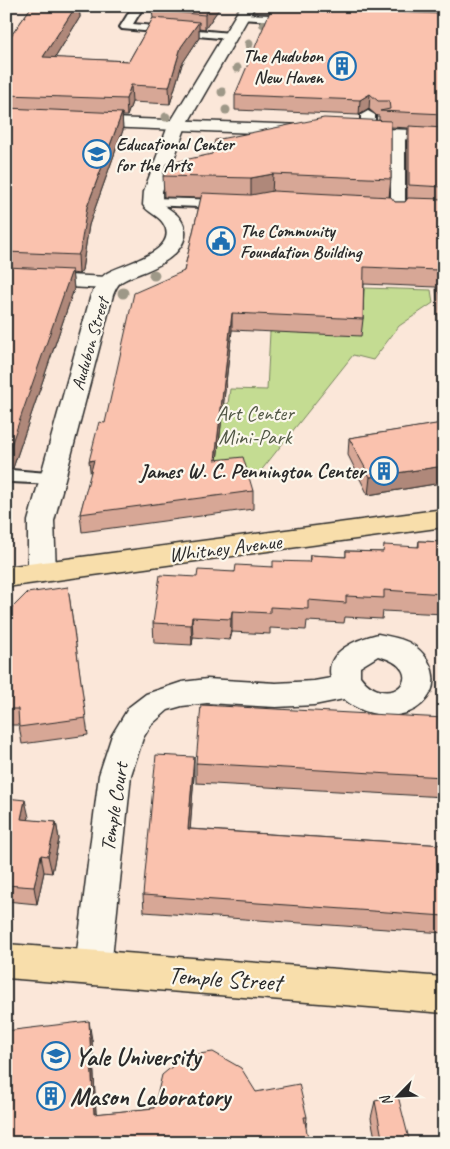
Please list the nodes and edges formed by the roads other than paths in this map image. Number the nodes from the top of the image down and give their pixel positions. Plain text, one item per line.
1 (139, 6) edge
2 (245, 11) edge
3 (274, 18) edge
4 (230, 36) junction
5 (368, 116) dead end
6 (70, 121) edge
7 (177, 126) junction
8 (319, 131) edge
9 (339, 132) edge
10 (368, 133) junction
11 (398, 134) junction
12 (444, 136) edge
13 (151, 202) junction
14 (241, 205) edge
15 (380, 206) edge
16 (416, 208) edge
17 (398, 210) junction
18 (6, 278) edge
19 (108, 283) junction
20 (11, 476) dead end
21 (53, 478) junction
22 (444, 518) edge
23 (42, 572) junction
24 (6, 577) edge
25 (350, 686) dead end
26 (6, 961) edge
27 (93, 968) junction
28 (444, 995) edge

1 - 4 lane
2 - 3 lane
2 - 4 street
4 - 7 street
5 - 10 lane
6 - 7 street
7 - 8 street
7 - 13 street
9 - 10 street
10 - 11 street
11 - 12 street
11 - 17 lane
13 - 14 lane
13 - 19 street, Audubon Street
15 - 17 lane
16 - 17 lane
18 - 19 street
19 - 21 street, Audubon Street
20 - 21 lane
21 - 23 street, Audubon Street
22 - 23 main road, Whitney Avenue
23 - 24 main road, Whitney Avenue
25 - 27 street, Temple Court
26 - 27 main road, Temple Street
27 - 28 main road, Temple Street

